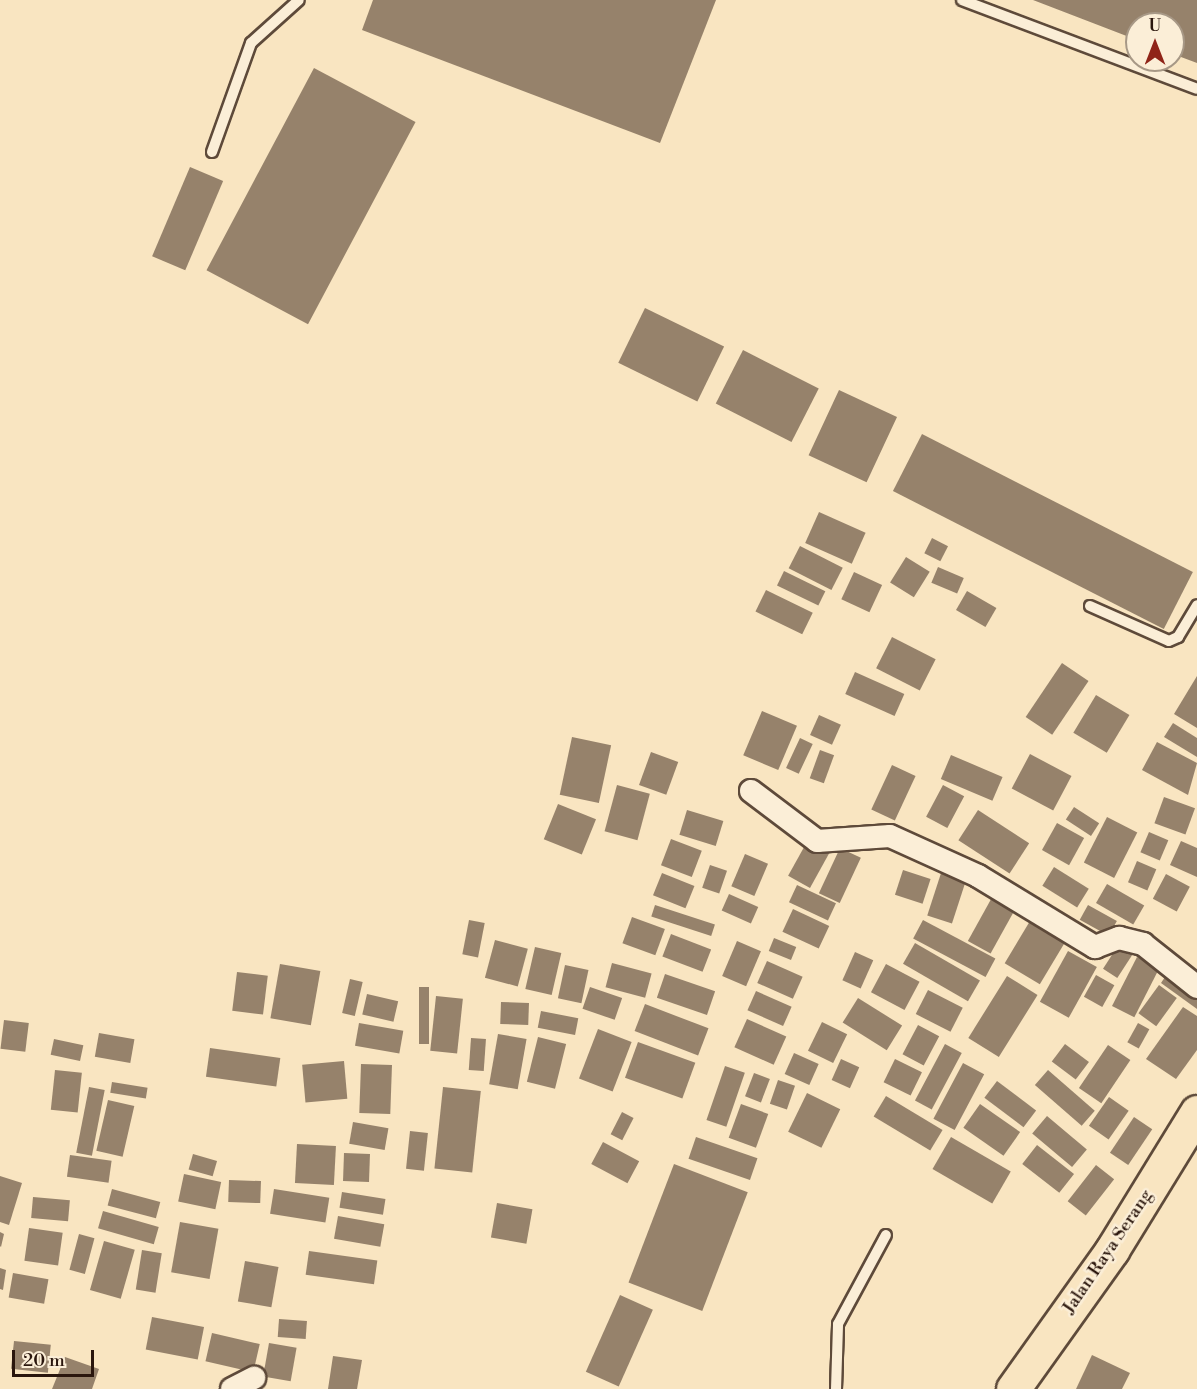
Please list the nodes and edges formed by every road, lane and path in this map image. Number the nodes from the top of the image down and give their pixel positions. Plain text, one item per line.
1 (298, 0) edge
2 (962, 0) edge
3 (1197, 89) edge
4 (212, 152) dead end
5 (1197, 605) edge
6 (1090, 606) dead end
7 (751, 791) dead end
8 (1197, 987) edge
9 (1197, 1112) edge
10 (886, 1235) dead end
11 (254, 1378) dead end
12 (232, 1389) edge
13 (836, 1389) edge
14 (1013, 1389) edge

1 - 4 lane
2 - 3 lane
5 - 6 lane
7 - 8 street
9 - 14 highway, Jalan Raya Serang
10 - 13 lane
11 - 12 street

